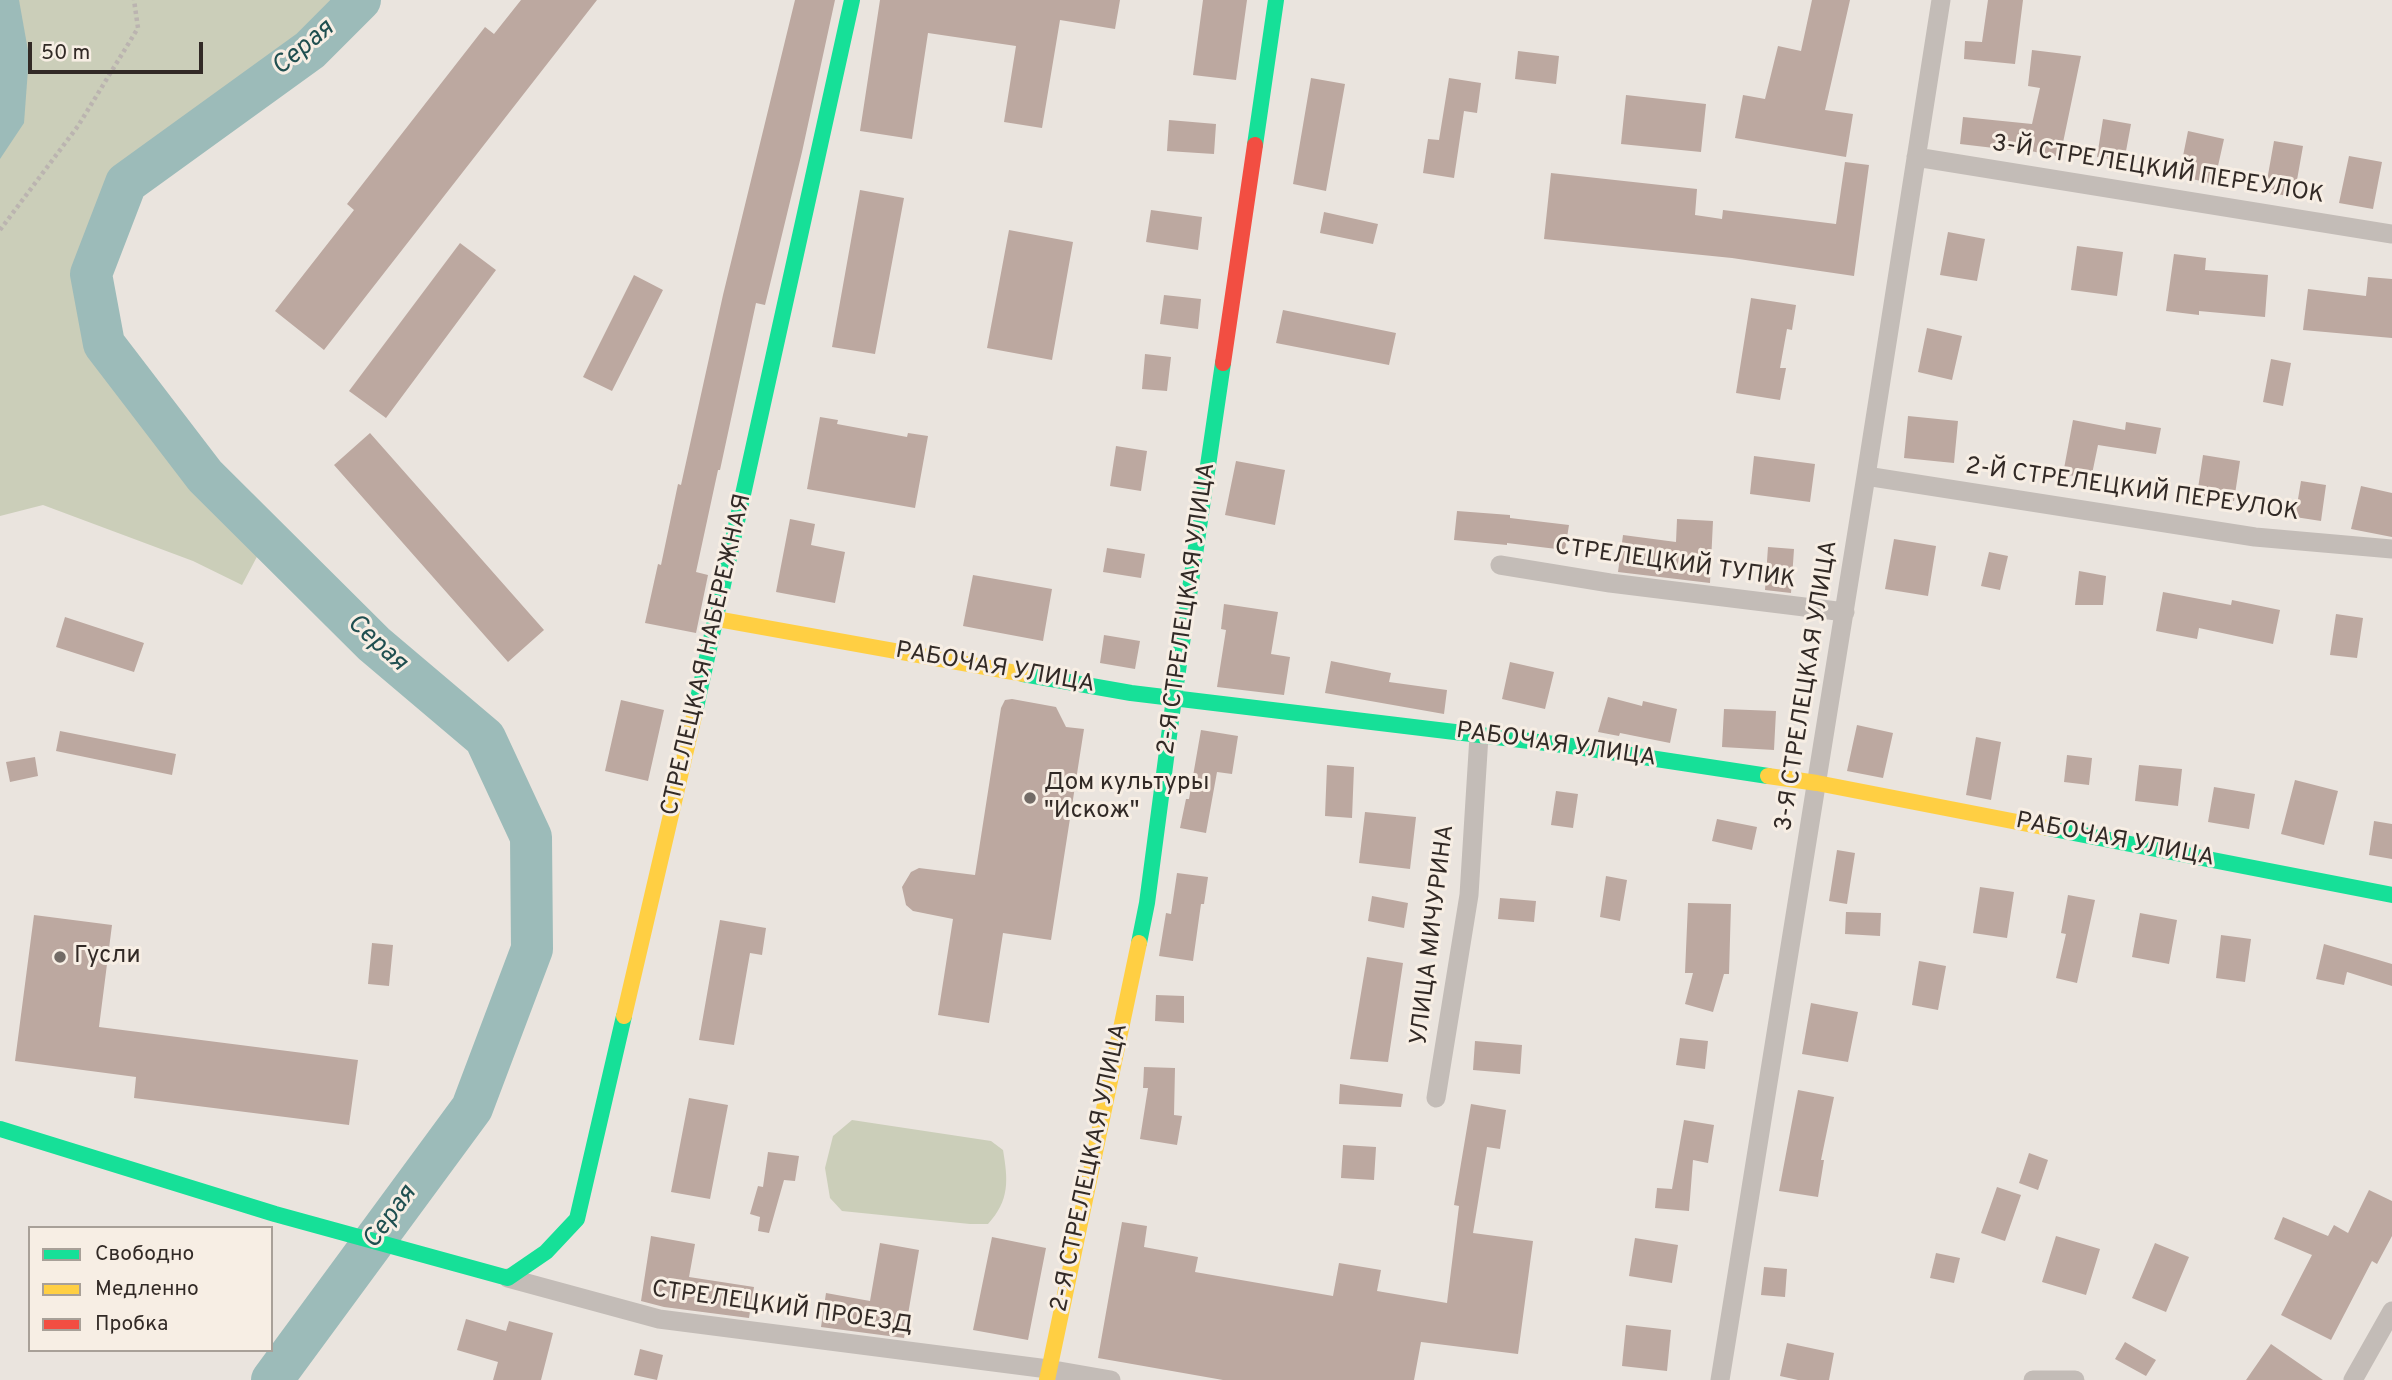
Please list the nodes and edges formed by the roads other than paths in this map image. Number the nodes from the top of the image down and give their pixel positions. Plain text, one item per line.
1 (852, 0) edge
2 (1276, 0) edge
3 (1941, 0) edge
4 (1916, 157) junction
5 (2392, 234) edge
6 (1867, 476) junction
7 (2392, 549) edge
8 (1500, 565) dead end
9 (1845, 612) junction
10 (717, 619) junction
11 (1174, 698) junction
12 (1479, 736) junction
13 (1817, 783) junction
14 (2392, 895) edge
15 (1436, 1098) dead end
16 (0, 1129) edge
17 (27, 1139) junction
18 (0, 1147) edge
19 (508, 1278) junction
20 (2392, 1311) edge
21 (1047, 1375) edge
22 (1111, 1380) edge
23 (1720, 1380) edge
24 (2033, 1380) edge
25 (2075, 1380) edge
26 (2353, 1380) edge

1 - 10 street, СТРЕЛЕЦКАЯ НАБЕРЕЖНАЯ
2 - 11 street, 2-Я СТРЕЛЕЦКАЯ УЛИЦА
3 - 4 street, 3-Я СТРЕЛЕЦКАЯ УЛИЦА
4 - 5 street, 3-Й СТРЕЛЕЦКИЙ ПЕРЕУЛОК
4 - 6 street, 3-Я СТРЕЛЕЦКАЯ УЛИЦА
6 - 7 street, 2-Й СТРЕЛЕЦКИЙ ПЕРЕУЛОК
6 - 9 street, 3-Я СТРЕЛЕЦКАЯ УЛИЦА
8 - 9 street, СТРЕЛЕЦКИЙ ТУПИК
9 - 13 street, 3-Я СТРЕЛЕЦКАЯ УЛИЦА
10 - 11 street, РАБОЧАЯ УЛИЦА
10 - 19 street, СТРЕЛЕЦКАЯ НАБЕРЕЖНАЯ
11 - 12 street, РАБОЧАЯ УЛИЦА
11 - 21 street, 2-Я СТРЕЛЕЦКАЯ УЛИЦА
12 - 13 street, РАБОЧАЯ УЛИЦА
12 - 15 street, УЛИЦА МИЧУРИНА
13 - 14 street, РАБОЧАЯ УЛИЦА
13 - 23 street, 3-Я СТРЕЛЕЦКАЯ УЛИЦА
16 - 17 street, СТРЕЛЕЦКИЙ ПРОЕЗД
17 - 18 street
17 - 19 street, СТРЕЛЕЦКИЙ ПРОЕЗД
19 - 21 street, СТРЕЛЕЦКИЙ ПРОЕЗД
20 - 26 street
21 - 22 street, СТРЕЛЕЦКИЙ ПРОЕЗД
24 - 25 street

